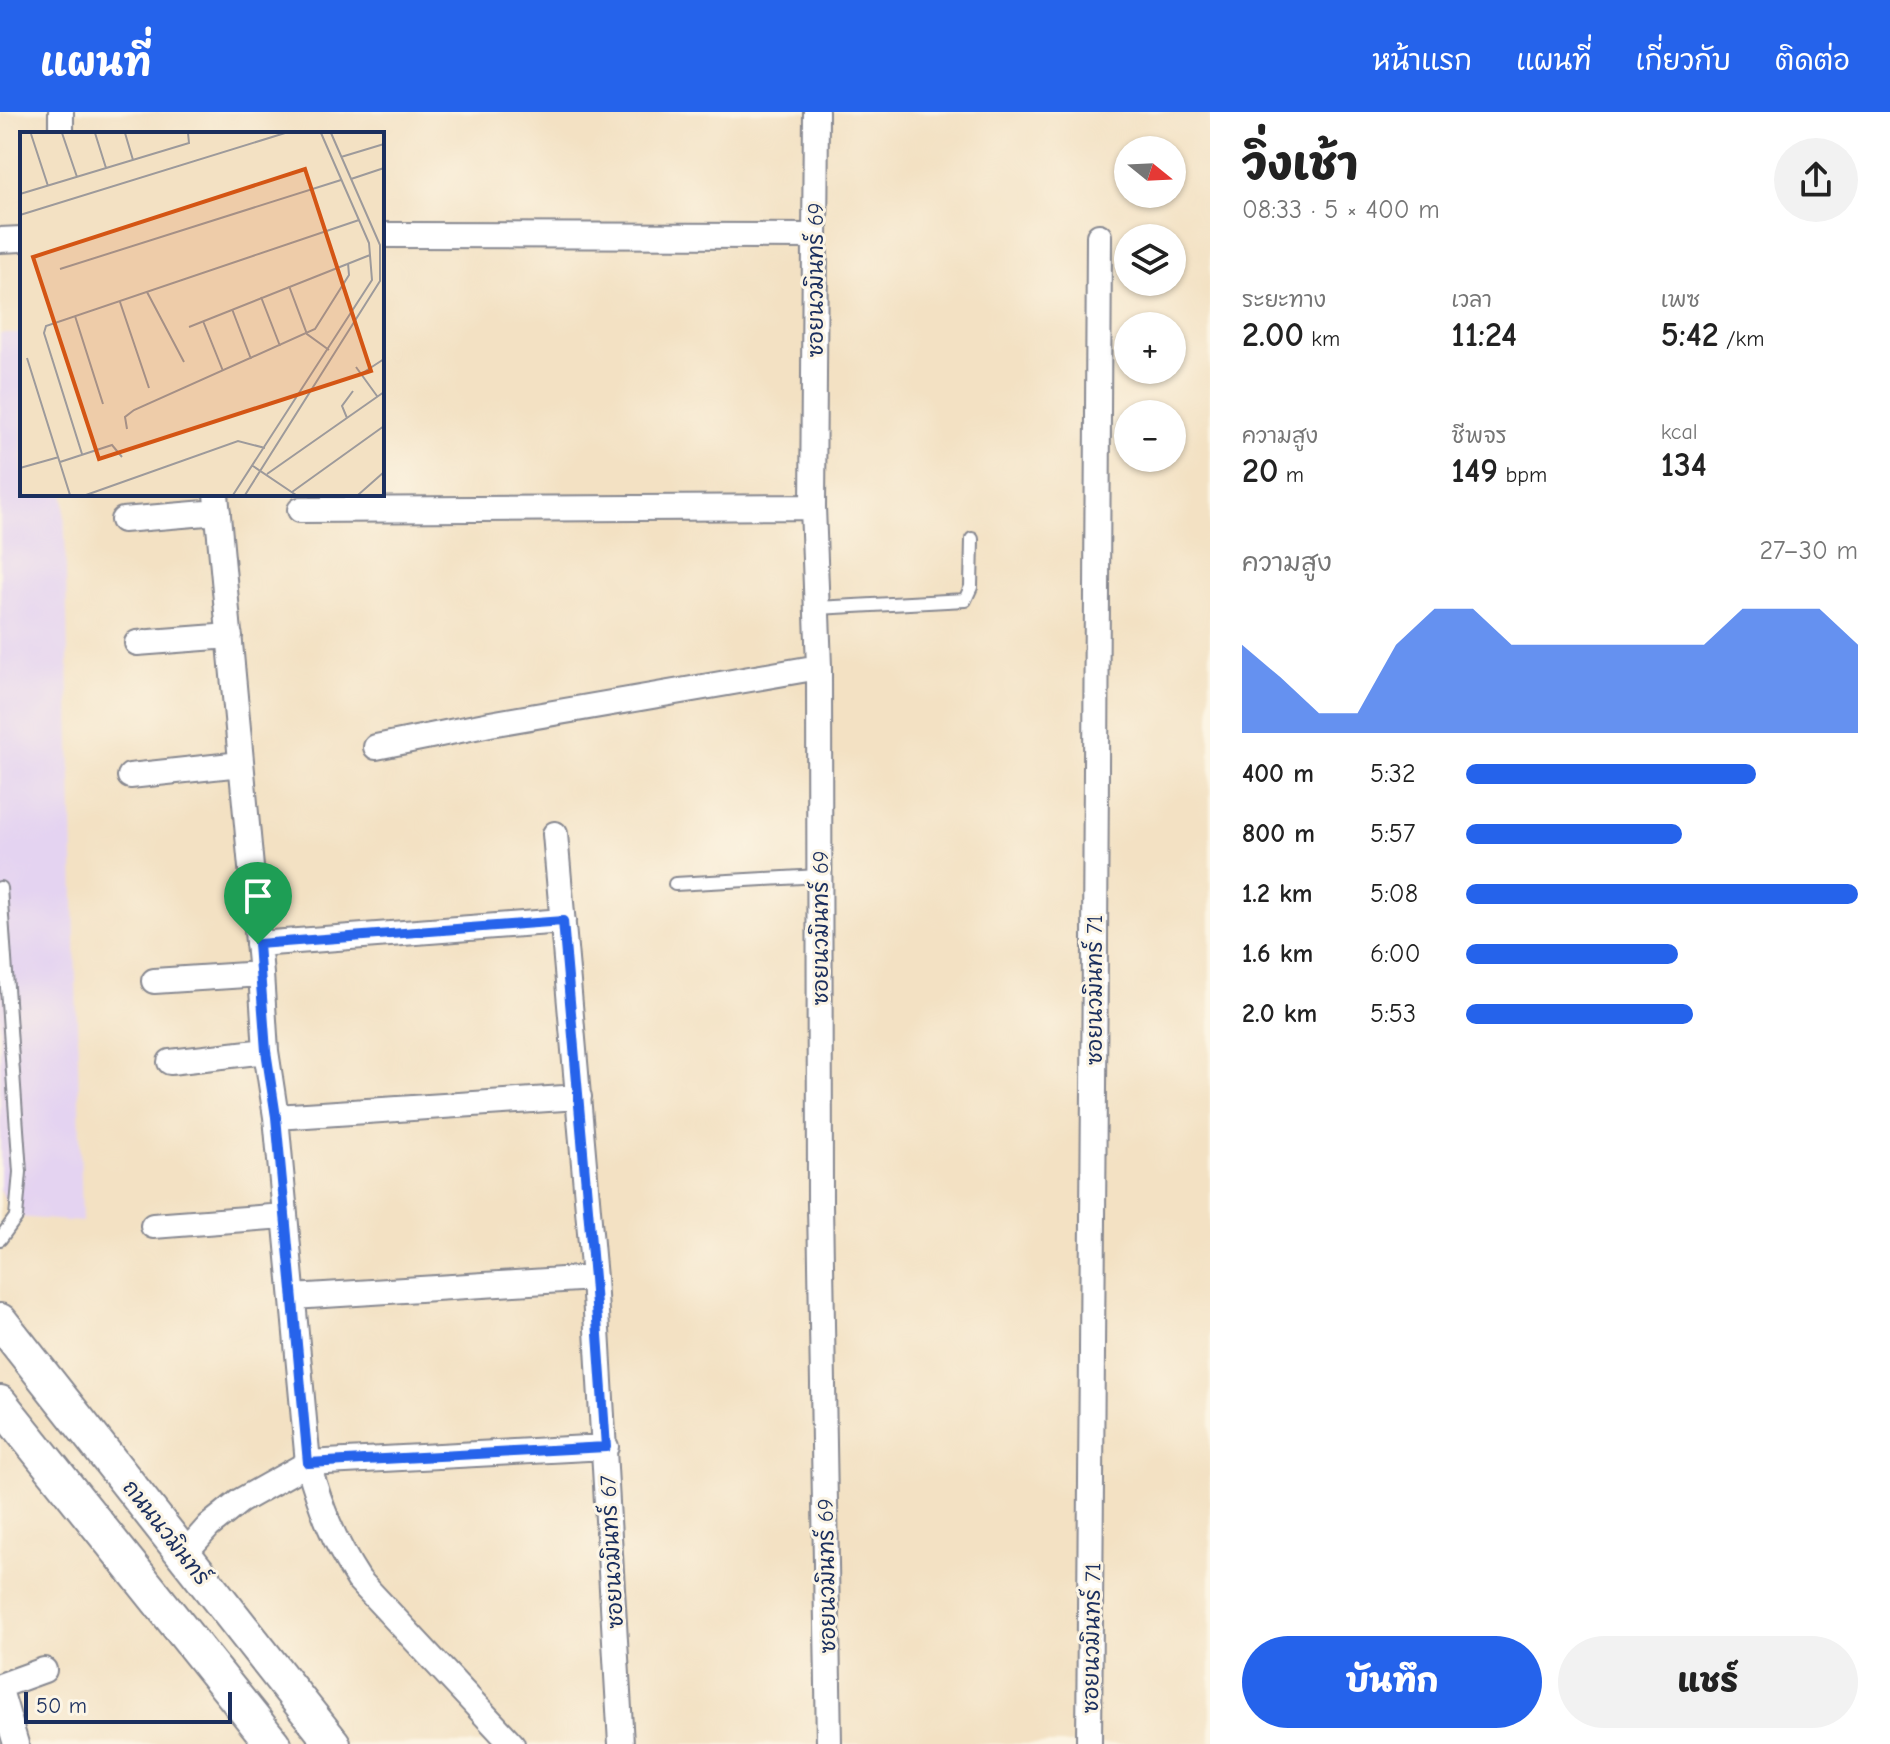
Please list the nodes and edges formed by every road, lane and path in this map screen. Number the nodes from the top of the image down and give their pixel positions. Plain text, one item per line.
1 (816, 112) edge
2 (384, 235) edge
3 (815, 236) junction
4 (1099, 236) dead end
5 (20, 239) edge
6 (0, 240) edge
7 (217, 503) edge
8 (813, 507) junction
9 (300, 510) dead end
10 (123, 520) dead end
11 (972, 539) dead end
12 (817, 608) junction
13 (230, 636) junction
14 (137, 643) dead end
15 (819, 667) junction
16 (376, 747) dead end
17 (241, 764) junction
18 (130, 776) dead end
19 (555, 834) dead end
20 (819, 876) junction
21 (675, 884) dead end
22 (0, 888) edge
23 (563, 921) junction
24 (258, 944) junction
25 (261, 974) junction
26 (154, 981) dead end
27 (266, 1051) junction
28 (170, 1062) dead end
29 (579, 1097) junction
30 (276, 1117) junction
31 (284, 1216) junction
32 (153, 1226) dead end
33 (0, 1239) edge
34 (594, 1278) junction
35 (293, 1297) junction
36 (0, 1321) edge
37 (0, 1403) edge
38 (606, 1447) junction
39 (308, 1463) junction
40 (184, 1554) junction
41 (44, 1670) dead end
42 (0, 1688) edge
43 (16, 1744) edge
44 (273, 1744) edge
45 (333, 1744) edge
46 (512, 1744) edge
47 (621, 1744) edge
48 (829, 1744) edge
49 (1089, 1744) edge

1 - 3 street, ซอยนวมินทร์ 69
2 - 3 street
3 - 8 street, ซอยนวมินทร์ 69
4 - 49 street, ซอยนวมินทร์ 71
5 - 6 street
7 - 10 street
7 - 13 street
8 - 9 street
8 - 12 street, ซอยนวมินทร์ 69
11 - 12 lane
12 - 15 street, ซอยนวมินทร์ 69
13 - 14 street
13 - 17 street
15 - 16 street
15 - 20 street, ซอยนวมินทร์ 69
17 - 18 street
17 - 24 street
19 - 23 street, ซอยนวมินทร์ 67
20 - 21 lane
20 - 48 street, ซอยนวมินทร์ 69
22 - 33 lane
23 - 24 street
23 - 29 street, ซอยนวมินทร์ 67
24 - 25 street
25 - 26 street
25 - 27 street
27 - 28 street
27 - 30 street
29 - 30 street
29 - 34 street, ซอยนวมินทร์ 67
30 - 31 street
31 - 32 street
31 - 35 street
34 - 35 street
34 - 38 street, ซอยนวมินทร์ 67
35 - 39 street
36 - 40 main road, ถนนนวมินทร์
37 - 44 main road
38 - 39 street
38 - 47 street, ซอยนวมินทร์ 67
39 - 40 street
39 - 46 street
40 - 45 main road, ถนนนวมินทร์
41 - 42 street
42 - 43 street

